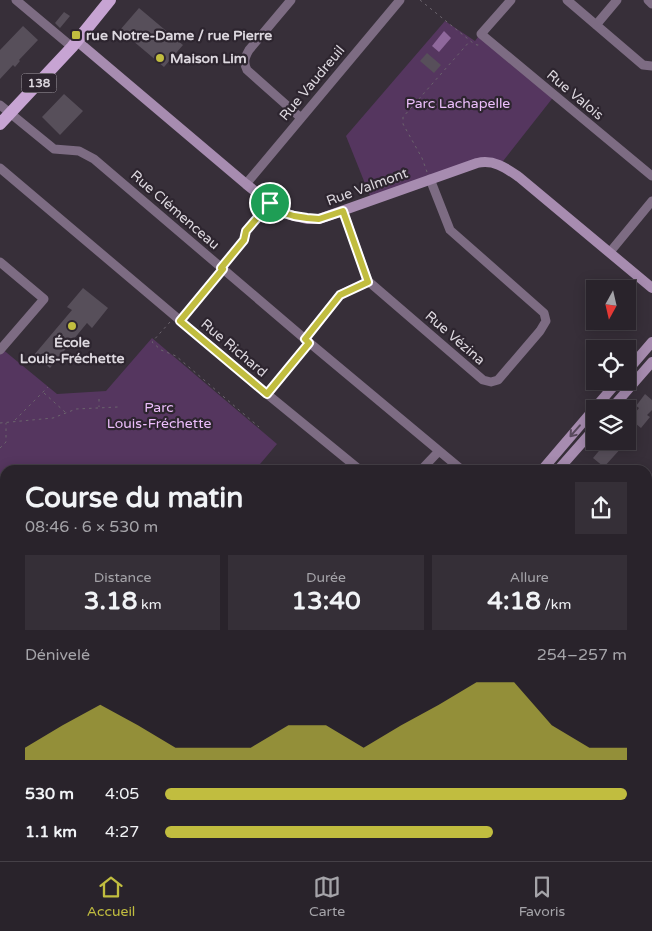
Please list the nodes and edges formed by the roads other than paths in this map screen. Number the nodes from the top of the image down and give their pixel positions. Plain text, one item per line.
1 (16, 0) edge
2 (110, 0) edge
3 (291, 0) edge
4 (400, 0) edge
5 (511, 0) edge
6 (567, 0) edge
7 (617, 0) edge
8 (648, 0) edge
9 (652, 4) edge
10 (596, 25) junction
11 (74, 44) junction
12 (652, 66) edge
13 (0, 105) edge
14 (10, 114) junction
15 (301, 118) junction
16 (0, 124) edge
17 (0, 168) edge
18 (652, 176) edge
19 (430, 179) junction
20 (246, 184) junction
21 (652, 201) edge
22 (343, 211) junction
23 (610, 252) junction
24 (0, 262) edge
25 (368, 282) junction
26 (652, 288) edge
27 (307, 341) junction
28 (652, 342) edge
29 (0, 350) edge
30 (636, 361) edge
31 (652, 362) edge
32 (610, 390) edge
33 (267, 394) junction
34 (619, 400) edge
35 (586, 438) edge
36 (439, 451) junction
37 (354, 465) edge
38 (426, 465) edge
39 (456, 465) edge
40 (546, 465) edge
41 (562, 465) edge

1 - 11 street
2 - 11 main road, 138
3 - 15 street
4 - 15 street, Rue Vaudreuil
5 - 18 street, Rue Valois
6 - 10 street
7 - 10 street
8 - 9 street
10 - 12 street
11 - 14 main road, 138
11 - 20 street, Rue Valmont
13 - 14 street, Rue Clémenceau
14 - 16 main road, 138
14 - 27 street, Rue Clémenceau
15 - 20 street, Rue Vaudreuil
17 - 33 street, Rue Richard
19 - 22 street, Rue Valmont
19 - 23 street, Rue Valmont
19 - 25 street, Rue Vézina
20 - 22 street, Rue Valmont
21 - 23 street
22 - 25 street
23 - 26 street, Rue Valmont
24 - 29 street
25 - 27 street
27 - 33 street
27 - 36 street, Rue Clémenceau
28 - 30 street
31 - 34 street
32 -> 40 street
33 - 37 street, Rue Richard
35 - 41 street
36 - 38 street
36 - 39 street, Rue Clémenceau

